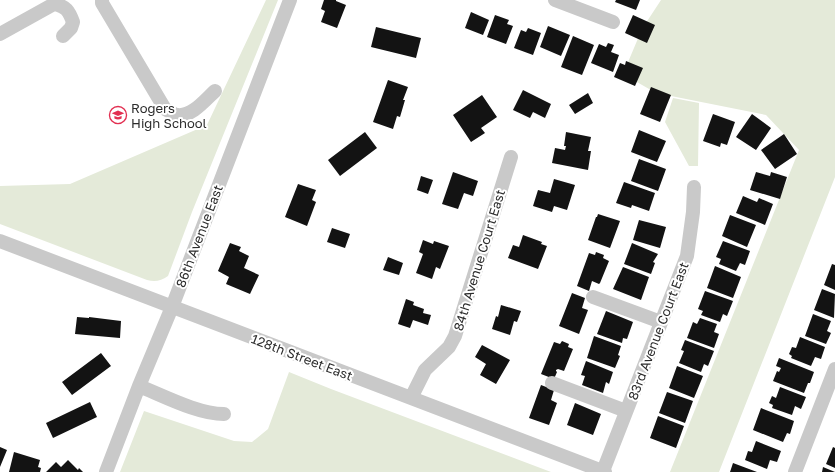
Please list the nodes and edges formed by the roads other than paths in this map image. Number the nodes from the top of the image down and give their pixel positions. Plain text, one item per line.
1 (102, 0) edge
2 (290, 0) edge
3 (555, 0) edge
4 (613, 22) dead end
5 (0, 34) edge
6 (63, 36) dead end
7 (215, 91) dead end
8 (511, 157) dead end
9 (694, 187) dead end
10 (0, 241) edge
11 (592, 297) dead end
12 (172, 307) junction
13 (661, 322) junction
14 (835, 369) edge
15 (552, 383) dead end
16 (139, 386) junction
17 (411, 398) junction
18 (626, 411) junction
19 (224, 414) dead end
20 (106, 472) edge
21 (604, 472) edge
22 (795, 472) edge

1 - 7 street
2 - 12 street, 86th Avenue East
3 - 4 street
5 - 6 street
8 - 17 street, 84th Avenue Court East
9 - 13 street, 83rd Avenue Court East
10 - 12 street, 128th Street East
11 - 13 street
12 - 16 street, 86th Avenue East
12 - 17 street, 128th Street East
13 - 18 street, 83rd Avenue Court East
14 - 22 street
15 - 18 street
16 - 19 street
16 - 20 street, 86th Avenue East
17 - 21 street, 128th Street East
18 - 21 street, 83rd Avenue Court East

